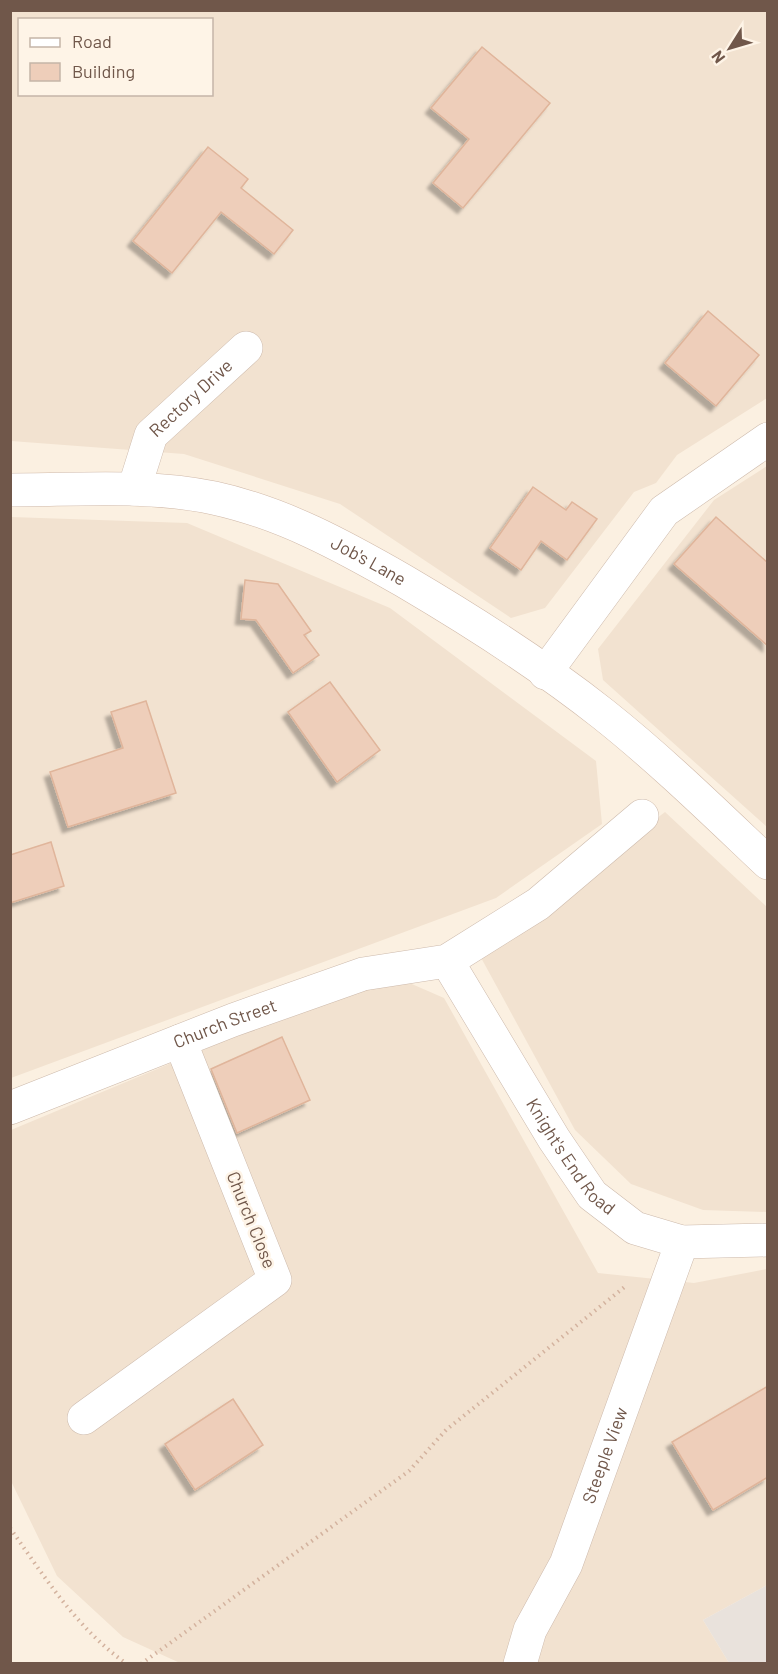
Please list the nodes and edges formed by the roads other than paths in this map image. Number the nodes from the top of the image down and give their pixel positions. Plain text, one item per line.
1 (246, 348) dead end
2 (768, 439) edge
3 (134, 489) junction
4 (10, 490) edge
5 (545, 673) junction
6 (642, 816) dead end
7 (768, 863) edge
8 (447, 961) junction
9 (180, 1041) junction
10 (10, 1108) edge
11 (768, 1240) edge
12 (682, 1242) junction
13 (84, 1418) dead end
14 (520, 1664) edge

1 - 3 street, Rectory Drive
2 - 5 street
3 - 4 street, Job's Lane
3 - 5 street, Job's Lane
5 - 7 street, Job's Lane
6 - 8 street
8 - 9 street, Church Street
8 - 12 street, Knight's End Road
9 - 10 street, Church Street
9 - 13 street, Church Close
11 - 12 street, Knight's End Road
12 - 14 street, Steeple View

